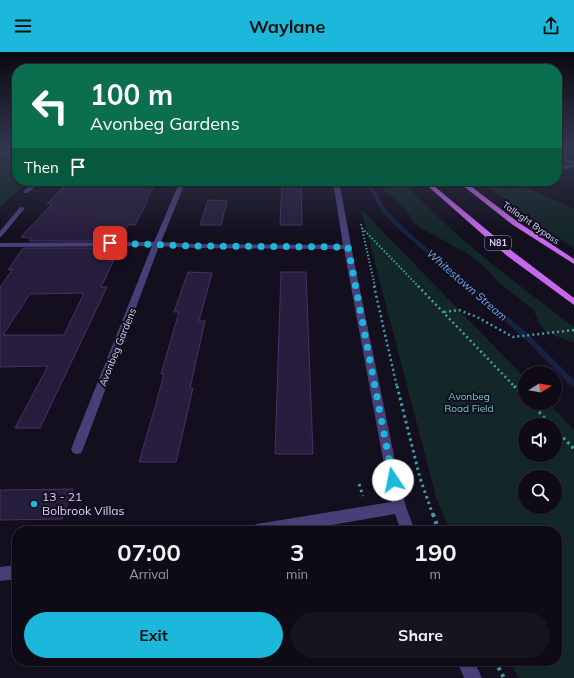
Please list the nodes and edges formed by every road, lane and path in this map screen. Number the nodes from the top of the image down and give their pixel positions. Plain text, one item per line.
1 (33, 186) edge
2 (181, 186) edge
3 (337, 186) edge
4 (431, 186) edge
5 (466, 186) edge
6 (26, 192) dead end
7 (22, 208) dead end
8 (360, 220) dead end
9 (362, 228) junction
10 (0, 235) edge
11 (158, 244) junction
12 (0, 245) edge
13 (348, 247) junction
14 (574, 262) edge
15 (574, 302) edge
16 (443, 312) junction
17 (574, 330) edge
18 (518, 390) edge
19 (537, 410) edge
20 (545, 418) edge
21 (562, 436) edge
22 (77, 449) dead end
23 (574, 449) edge
24 (359, 484) dead end
25 (363, 496) dead end
26 (399, 507) junction
27 (284, 526) edge
28 (406, 526) edge
29 (437, 526) edge
30 (12, 573) edge
31 (0, 574) edge
32 (467, 666) edge
33 (498, 666) edge
34 (473, 678) edge
35 (504, 678) edge

1 - 6 street
2 - 11 street, Avonbeg Gardens
3 - 13 street
4 - 15 main road, N81
5 - 14 main road, Tallaght Bypass / N81
7 - 10 street
8 - 9 path
9 - 16 path
9 - 29 path
11 - 12 street
11 - 13 street
11 - 22 street, Avonbeg Gardens
13 - 26 street
16 - 17 path
16 - 18 path
19 - 20 path
21 - 23 path
24 - 25 path
26 - 27 street
26 - 28 street
30 - 31 street
32 - 34 street
33 - 35 path

